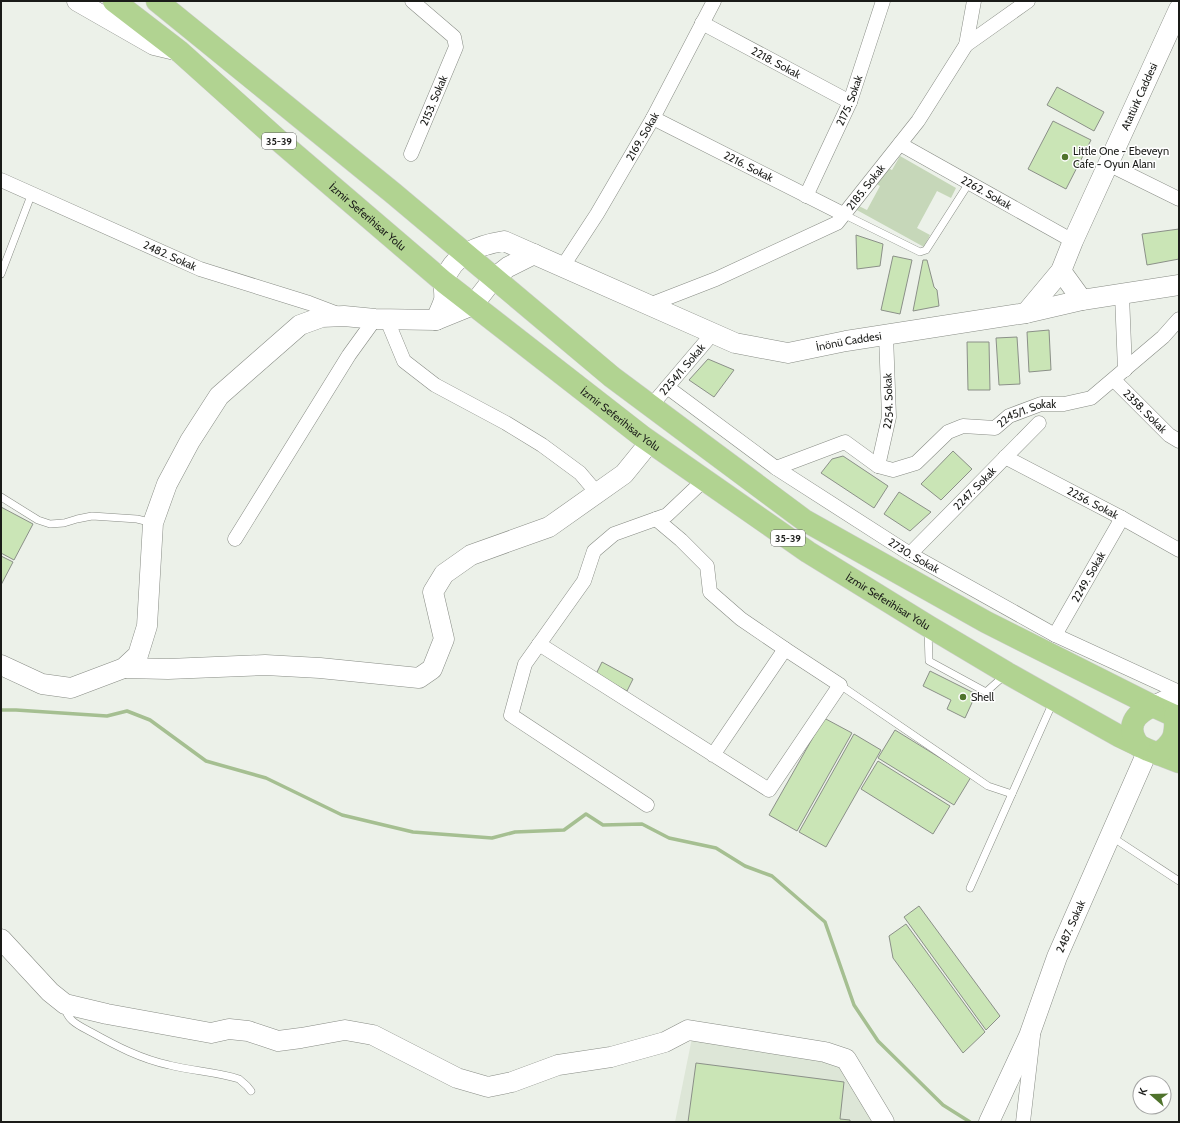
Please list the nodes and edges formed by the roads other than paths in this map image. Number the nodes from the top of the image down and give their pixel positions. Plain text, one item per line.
1 (77, 1) edge
2 (114, 1) edge
3 (157, 1) edge
4 (412, 1) edge
5 (714, 1) edge
6 (974, 1) edge
7 (1028, 1) edge
8 (880, 2) edge
9 (1179, 9) edge
10 (702, 23) junction
11 (966, 46) junction
12 (179, 51) junction
13 (850, 102) junction
14 (653, 118) junction
15 (900, 144) junction
16 (411, 154) dead end
17 (1108, 164) junction
18 (1, 180) edge
19 (969, 183) junction
20 (32, 194) junction
21 (806, 196) junction
22 (1178, 197) edge
23 (844, 214) junction
24 (1073, 241) junction
25 (465, 254) junction
26 (534, 254) junction
27 (563, 266) junction
28 (1061, 271) junction
29 (1, 274) edge
30 (494, 278) junction
31 (444, 282) junction
32 (1179, 285) edge
33 (1122, 295) junction
34 (1082, 300) junction
35 (473, 305) junction
36 (649, 305) junction
37 (1026, 313) junction
38 (344, 316) junction
39 (381, 319) junction
40 (1179, 319) edge
41 (436, 320) junction
42 (713, 333) junction
43 (886, 335) junction
44 (1125, 370) junction
45 (1114, 380) junction
46 (667, 387) junction
47 (651, 406) junction
48 (1039, 423) dead end
49 (1179, 441) edge
50 (650, 442) junction
51 (1005, 457) junction
52 (878, 466) junction
53 (776, 468) junction
54 (704, 480) junction
55 (598, 493) junction
56 (1, 497) edge
57 (1122, 518) junction
58 (656, 519) junction
59 (153, 523) junction
60 (235, 539) dead end
61 (1179, 550) edge
62 (910, 554) junction
63 (928, 626) junction
64 (1054, 635) junction
65 (539, 644) junction
66 (785, 649) junction
67 (1, 665) edge
68 (124, 668) junction
69 (1007, 673) junction
70 (840, 685) junction
71 (1179, 693) edge
72 (1054, 700) junction
73 (1153, 706) junction
74 (1178, 711) edge
75 (1148, 750) junction
76 (713, 755) junction
77 (1179, 762) edge
78 (1012, 794) junction
79 (648, 805) dead end
80 (1110, 836) junction
81 (1179, 881) edge
82 (970, 888) dead end
83 (1, 939) edge
84 (65, 1004) junction
85 (1036, 1018) junction
86 (251, 1091) dead end
87 (993, 1114) edge
88 (884, 1122) edge
89 (1023, 1122) edge

1 - 12 street
2 - 12 main road, İzmir Seferihisar Yolu / 35-39
3 - 25 main road, 35-39
4 - 16 street, 2153. Sokak
5 - 10 street, 2169. Sokak
6 - 11 street
7 - 11 street, 2185. Sokak
8 - 13 street, 2175. Sokak
9 - 17 street, Atatürk Caddesi
10 - 13 street, 2218. Sokak
10 - 14 street, 2169. Sokak
11 - 15 street, 2185. Sokak
12 - 31 main road, İzmir Seferihisar Yolu / 35-39
13 - 21 street, 2175. Sokak
14 - 21 street, 2216. Sokak
14 - 27 street, 2169. Sokak
15 - 19 street, 2262. Sokak
15 - 23 street, 2185. Sokak
17 - 22 street
17 - 24 street, Atatürk Caddesi
18 - 20 street, 2482. Sokak
19 - 23 lane
19 - 24 street, 2262. Sokak
20 - 29 lane
20 - 38 street, 2482. Sokak
21 - 23 street, 2216. Sokak
23 - 36 street, 2185. Sokak
24 - 28 street, Atatürk Caddesi
25 - 26 street, İnönü Caddesi
25 - 30 main road, 35-39
25 - 31 street, İnönü Caddesi
26 - 27 street, İnönü Caddesi
26 - 30 street
27 - 36 street, İnönü Caddesi
28 - 34 street
28 - 37 street, Atatürk Caddesi
30 - 35 street
30 - 47 main road, 35-39
31 - 35 main road, İzmir Seferihisar Yolu / 35-39
31 - 41 street
32 - 33 street, İnönü Caddesi
33 - 34 street, İnönü Caddesi
33 - 44 street
34 - 37 street, İnönü Caddesi
35 - 41 street
35 - 50 main road, İzmir Seferihisar Yolu / 35-39
36 - 42 street, İnönü Caddesi
37 - 43 street, İnönü Caddesi
38 - 39 street
38 - 59 street
39 - 41 street
39 - 55 street
39 - 60 street
40 - 44 street, 2245/1. Sokak
42 - 43 street, İnönü Caddesi
42 - 46 street, 2254/1. Sokak
43 - 52 street, 2254. Sokak
44 - 45 street, 2245/1. Sokak
45 - 49 street, 2358. Sokak
45 - 52 street, 2245/1. Sokak
46 - 47 street, 2254/1. Sokak
46 - 53 street, 2730. Sokak
47 - 73 main road, 35-39
48 - 51 street, 2247. Sokak
50 - 54 main road, İzmir Seferihisar Yolu / 35-39
50 - 55 street
51 - 57 street, 2256. Sokak
51 - 62 street, 2247. Sokak
52 - 53 street, 2245/1. Sokak
53 - 62 street, 2730. Sokak
54 - 58 street
54 - 63 main road, İzmir Seferihisar Yolu / 35-39
55 - 68 street
56 - 59 lane
57 - 61 street, 2256. Sokak
57 - 64 street, 2249. Sokak
58 - 65 street
58 - 66 street
59 - 68 street
62 - 64 street, 2730. Sokak
63 - 69 main road, İzmir Seferihisar Yolu / 35-39
63 - 69 lane
64 - 71 street, 2730. Sokak
65 - 76 street
65 - 79 street
66 - 70 street
66 - 76 street
67 - 68 street
69 - 72 main road, İzmir Seferihisar Yolu / 35-39
70 - 76 street
70 - 78 lane
71 - 73 street
72 - 75 main road, İzmir Seferihisar Yolu / 35-39
72 - 78 lane
73 - 74 main road, 35-39
73 - 75 main road
74 - 75 main road
75 - 77 main road, İzmir Seferihisar Yolu / 35-39
75 - 80 street, 2487. Sokak
78 - 82 lane
80 - 81 lane
80 - 85 street, 2487. Sokak
83 - 84 street
84 - 86 lane
84 - 88 street
85 - 87 street, 2487. Sokak
85 - 89 street

